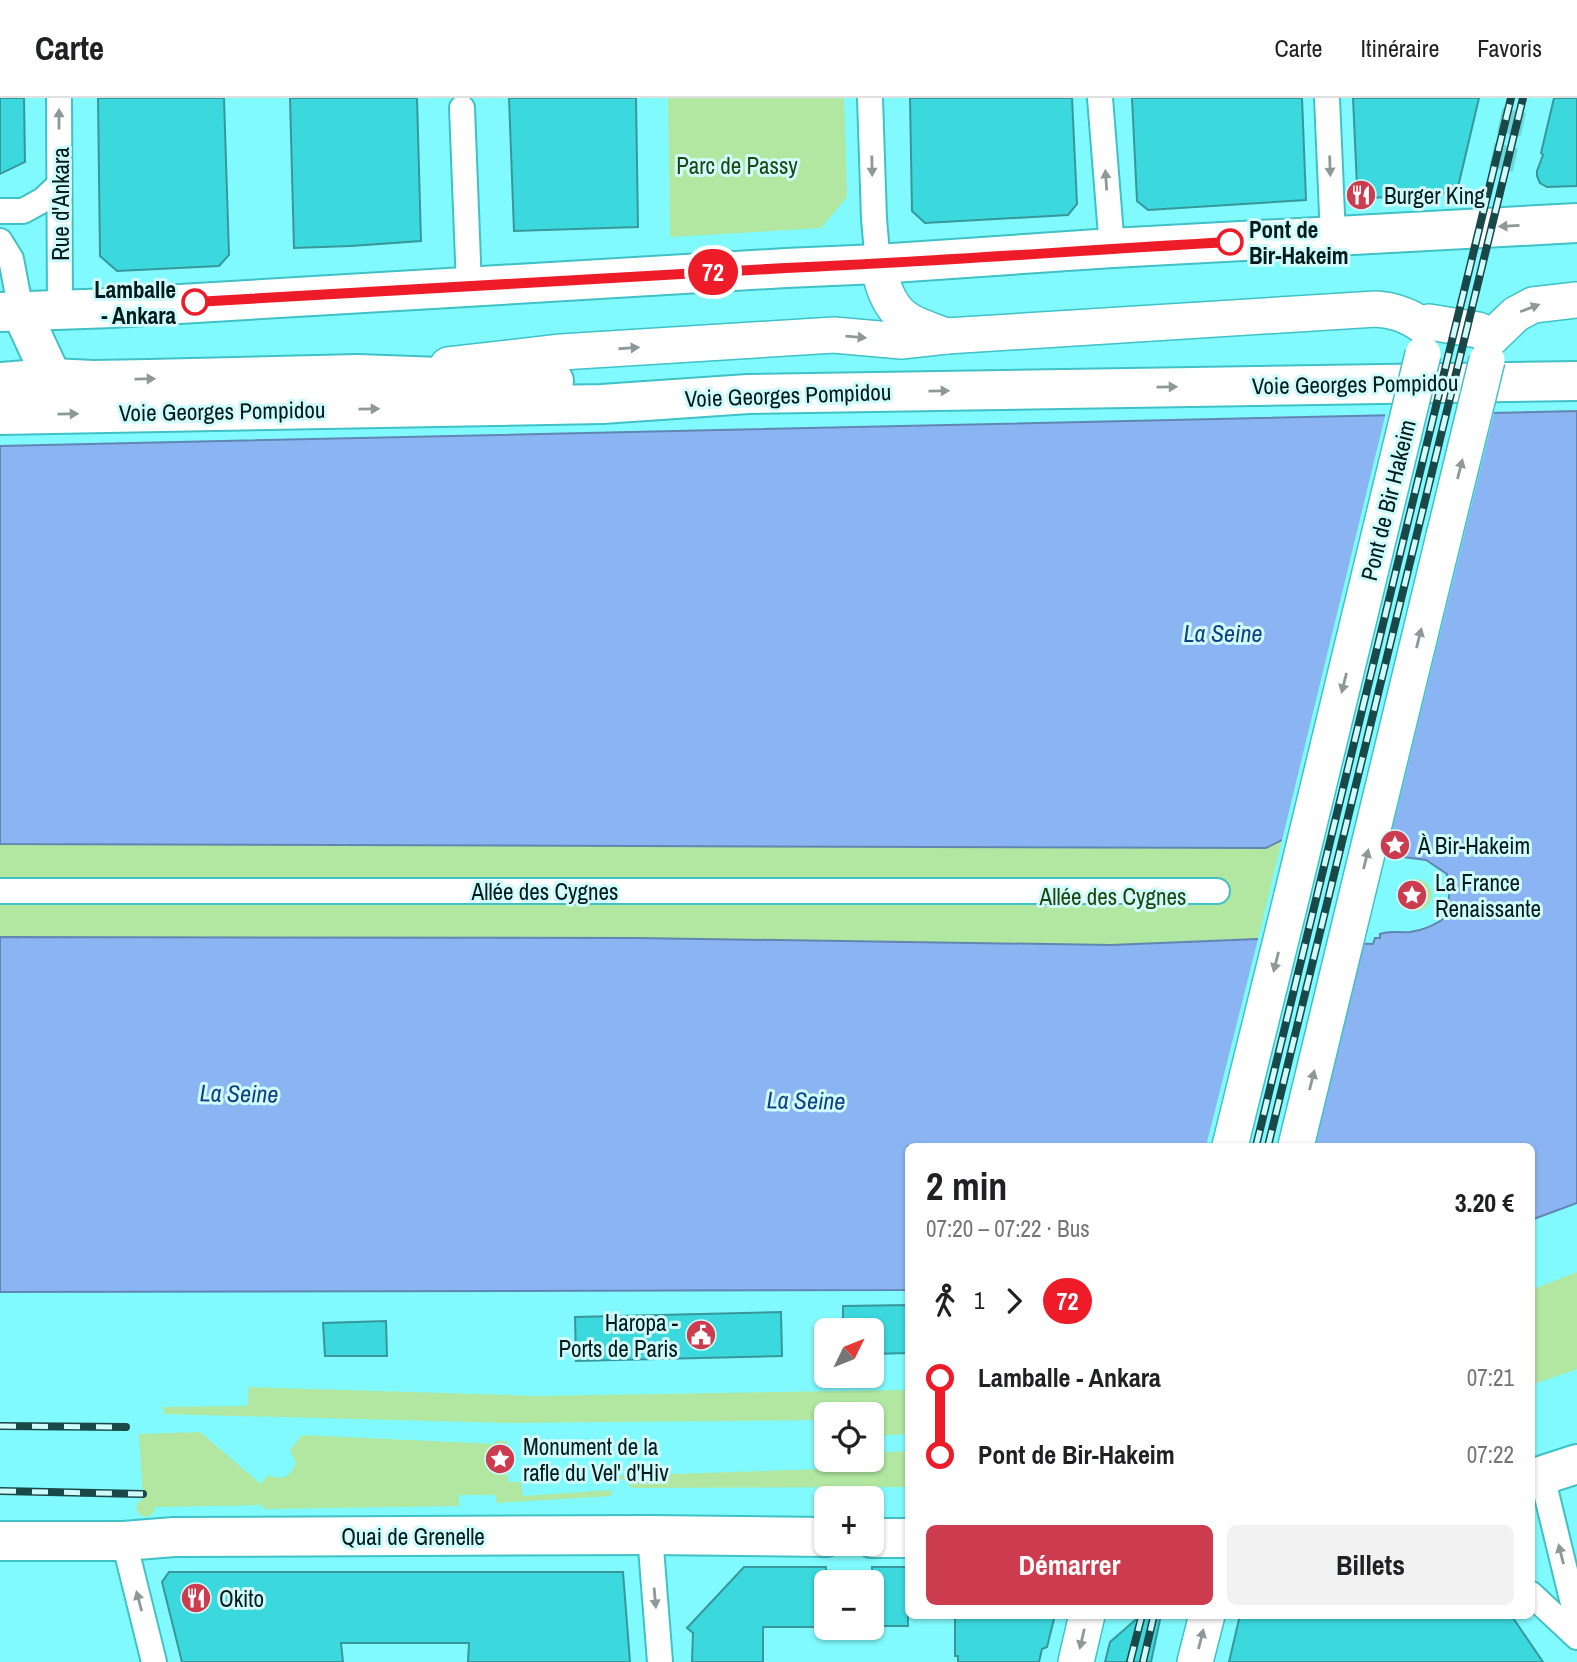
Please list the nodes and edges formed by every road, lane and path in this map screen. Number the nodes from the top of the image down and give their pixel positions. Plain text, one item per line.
1 (59, 98) edge
2 (870, 98) edge
3 (1100, 98) edge
4 (1327, 98) edge
5 (462, 108) dead end
6 (59, 186) junction
7 (0, 211) edge
8 (1577, 223) edge
9 (1333, 237) junction
10 (0, 241) edge
11 (1112, 248) junction
12 (878, 264) junction
13 (468, 286) junction
14 (1577, 300) edge
15 (60, 310) junction
16 (10, 312) edge
17 (946, 336) junction
18 (1423, 340) junction
19 (1490, 348) junction
20 (358, 374) junction
21 (52, 378) junction
22 (1577, 381) edge
23 (0, 382) edge
24 (748, 394) junction
25 (0, 415) edge
26 (0, 891) edge
27 (1217, 891) dead end
28 (1231, 1143) edge
29 (1297, 1143) edge
30 (1550, 1473) edge
31 (650, 1535) junction
32 (814, 1537) edge
33 (884, 1538) edge
34 (905, 1538) edge
35 (0, 1541) edge
36 (124, 1541) junction
37 (1535, 1598) edge
38 (1086, 1619) edge
39 (1206, 1619) edge
40 (1577, 1620) edge
41 (1577, 1637) edge
42 (155, 1662) edge
43 (660, 1662) edge
44 (1076, 1662) edge
45 (1195, 1662) edge

6 -> 1 street, Rue d'Ankara
2 -> 12 street
11 -> 3 street
4 -> 9 street
5 - 13 street
6 - 7 street
6 - 15 street, Rue d'Ankara
8 -> 9 main road
9 - 11 main road
10 - 16 street
11 - 12 main road
12 - 13 main road
12 - 17 main road
13 - 15 main road
19 -> 14 main road
15 - 16 main road
16 - 21 main road
17 - 18 main road
20 -> 17 main road
18 - 19 main road
18 -> 28 main road, Pont de Bir Hakeim, bridge
29 -> 19 main road, bridge
21 -> 20 main road
20 - 24 main road
21 - 23 main road
24 -> 22 main road, Voie Georges Pompidou
25 -> 24 main road, Voie Georges Pompidou
26 - 27 street, Allée des Cygnes
40 -> 30 street
31 - 32 main road, Quai de Grenelle
31 - 36 main road, Quai de Grenelle
31 -> 43 street
33 - 34 main road
35 - 36 main road, Quai de Grenelle
42 -> 36 street
37 - 41 street
38 -> 44 main road
45 -> 39 main road

